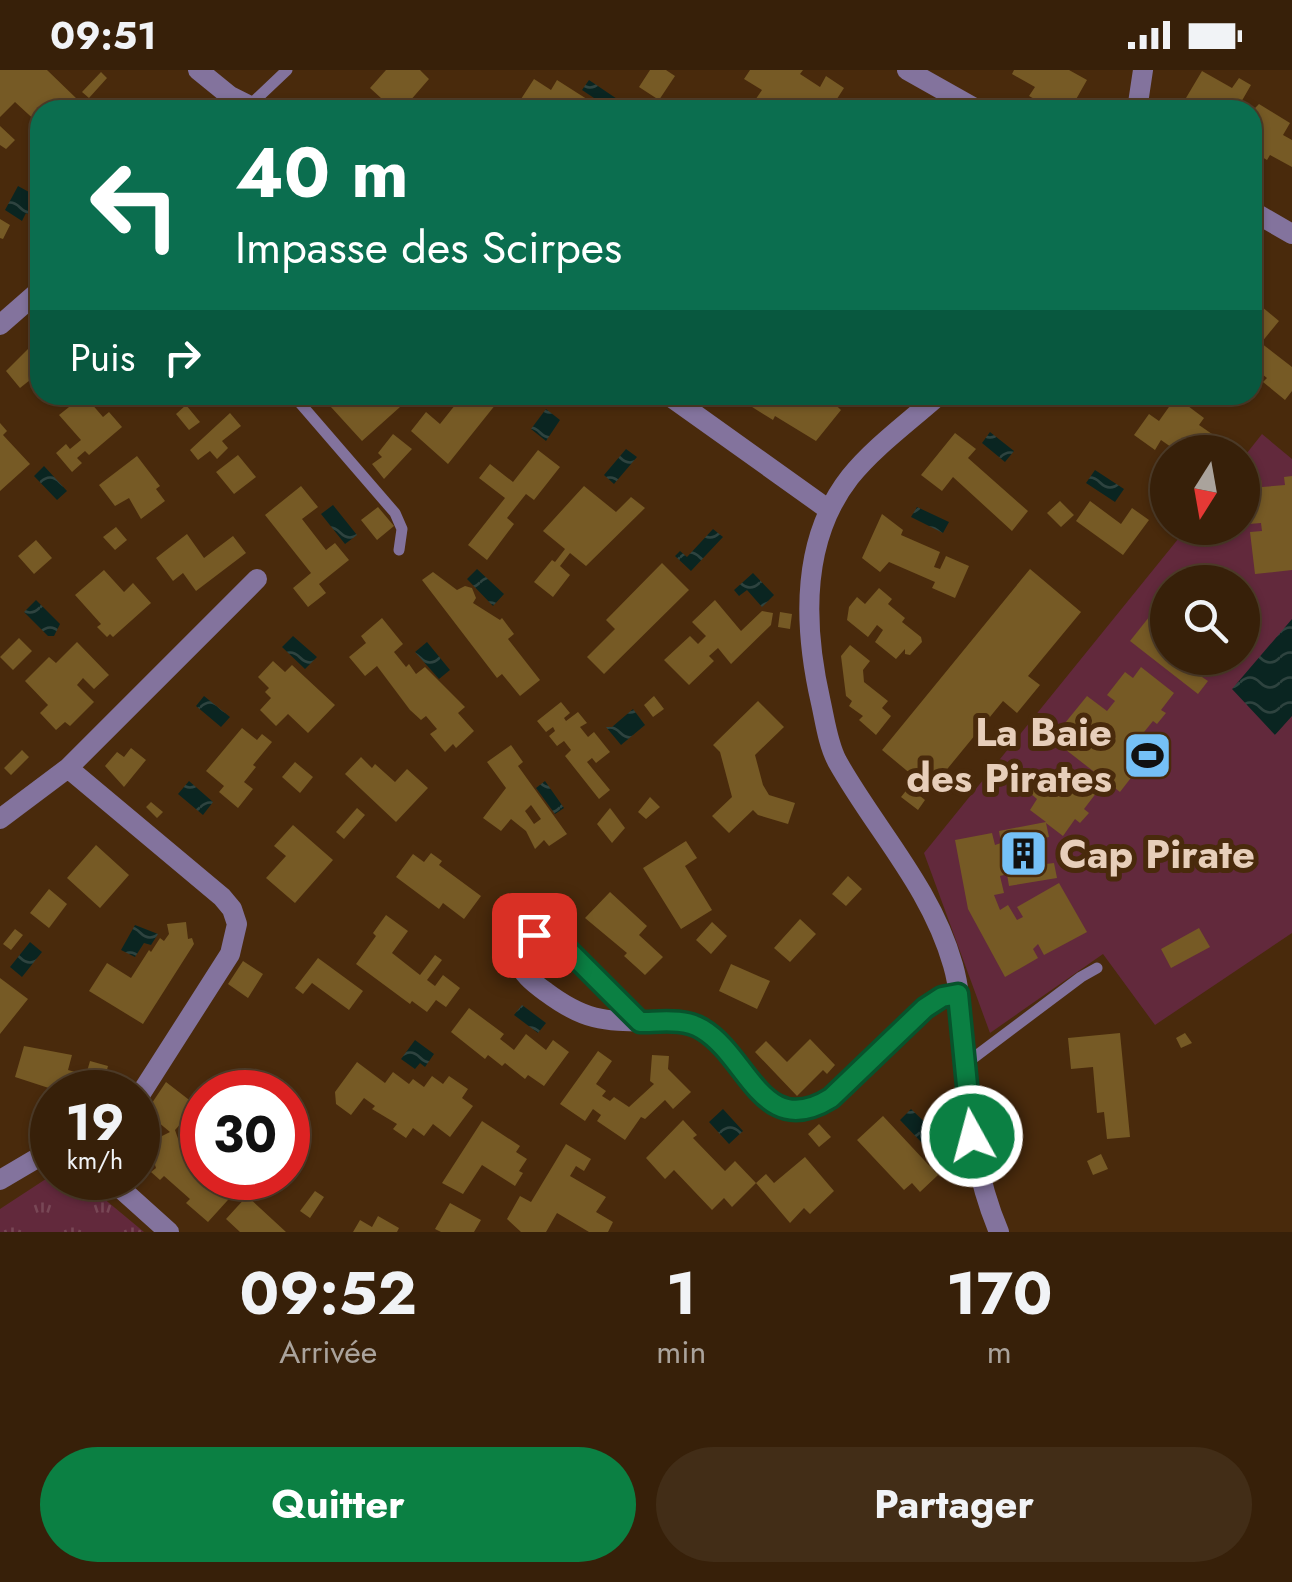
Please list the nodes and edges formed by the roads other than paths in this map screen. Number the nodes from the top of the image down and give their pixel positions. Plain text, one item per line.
1 (198, 70) edge
2 (287, 70) edge
3 (906, 70) edge
4 (1144, 70) edge
5 (236, 100) edge
6 (256, 100) edge
7 (960, 100) edge
8 (1139, 100) edge
9 (1262, 217) edge
10 (1292, 234) edge
11 (30, 299) edge
12 (0, 325) edge
13 (302, 405) edge
14 (682, 405) edge
15 (928, 405) edge
16 (829, 510) junction
17 (399, 550) dead end
18 (257, 579) dead end
19 (68, 768) junction
20 (0, 819) edge
21 (1097, 968) dead end
22 (958, 994) junction
23 (640, 1022) junction
24 (964, 1066) junction
25 (156, 1070) edge
26 (30, 1164) edge
27 (0, 1180) edge
28 (134, 1200) edge
29 (170, 1232) edge
30 (1000, 1232) edge

1 - 5 street
2 - 6 lane
3 - 7 street
4 - 8 street
9 - 10 street
11 - 12 street
13 - 17 lane
14 - 16 street
15 - 16 street
16 - 22 street
18 - 19 street
19 - 20 street
19 - 25 street
21 - 24 lane
22 - 23 street
22 - 24 street
23 - 23 street
24 - 30 street
26 - 27 street
28 - 29 street

